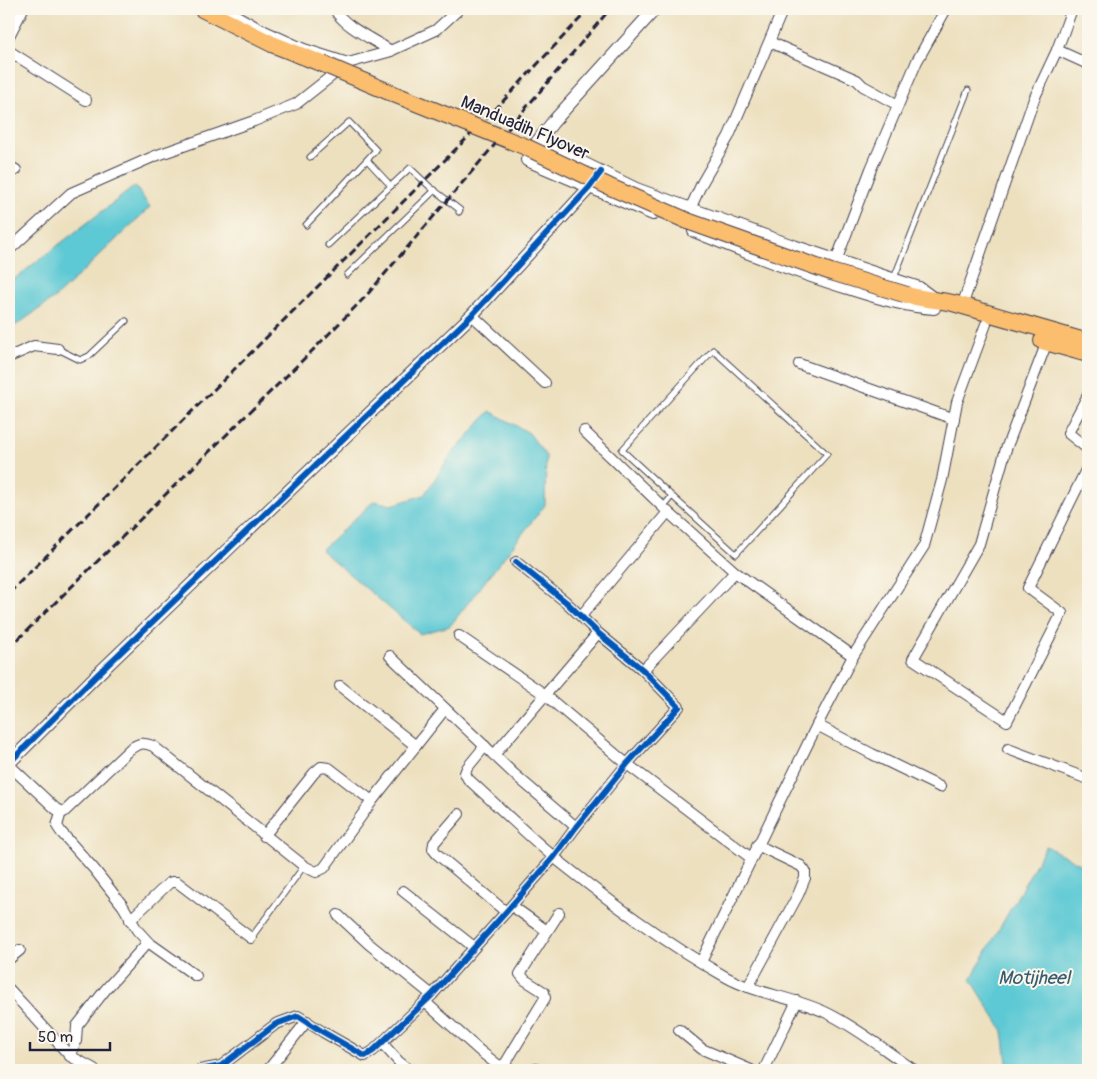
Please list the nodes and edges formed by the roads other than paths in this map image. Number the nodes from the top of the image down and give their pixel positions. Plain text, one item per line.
1 (23, 9) edge
2 (202, 9) edge
3 (225, 9) edge
4 (335, 9) edge
5 (459, 9) edge
6 (655, 9) edge
7 (783, 9) edge
8 (946, 9) edge
9 (1072, 9) edge
10 (9, 36) edge
11 (770, 42) junction
12 (1057, 50) junction
13 (9, 51) edge
14 (391, 51) junction
15 (348, 63) junction
16 (1088, 64) edge
17 (968, 90) dead end
18 (86, 100) dead end
19 (898, 105) junction
20 (538, 141) junction
21 (310, 157) dead end
22 (367, 160) junction
23 (601, 172) junction
24 (391, 186) junction
25 (589, 188) junction
26 (435, 190) junction
27 (690, 210) junction
28 (458, 212) dead end
29 (306, 225) dead end
30 (328, 245) dead end
31 (9, 250) edge
32 (836, 260) junction
33 (347, 275) dead end
34 (894, 279) junction
35 (930, 302) junction
36 (962, 306) junction
37 (472, 315) junction
38 (126, 321) dead end
39 (986, 324) junction
40 (1047, 342) junction
41 (1088, 342) edge
42 (58, 349) joint
43 (1088, 354) edge
44 (9, 357) edge
45 (799, 364) dead end
46 (545, 383) dead end
47 (1088, 394) edge
48 (954, 419) junction
49 (584, 430) dead end
50 (1088, 449) edge
51 (1088, 466) edge
52 (672, 496) junction
53 (665, 510) junction
54 (516, 562) dead end
55 (735, 572) junction
56 (581, 616) junction
57 (598, 633) junction
58 (458, 636) dead end
59 (390, 656) dead end
60 (854, 656) junction
61 (643, 670) junction
62 (340, 686) dead end
63 (544, 694) junction
64 (445, 709) junction
65 (817, 725) junction
66 (416, 746) junction
67 (485, 746) junction
68 (1008, 749) dead end
69 (494, 755) junction
70 (9, 764) edge
71 (627, 764) junction
72 (1088, 779) edge
73 (940, 788) dead end
74 (372, 801) junction
75 (62, 812) junction
76 (459, 814) dead end
77 (576, 827) junction
78 (264, 836) junction
79 (757, 845) junction
80 (554, 857) junction
81 (751, 858) junction
82 (304, 866) junction
83 (403, 891) dead end
84 (509, 909) junction
85 (559, 913) dead end
86 (338, 915) dead end
87 (130, 920) junction
88 (547, 931) junction
89 (251, 938) joint
90 (148, 942) junction
91 (474, 947) junction
92 (20, 950) dead end
93 (9, 959) edge
94 (701, 962) junction
95 (196, 976) dead end
96 (748, 987) junction
97 (9, 989) edge
98 (429, 998) junction
99 (797, 1001) junction
100 (306, 1021) junction
101 (679, 1030) dead end
102 (382, 1043) junction
103 (70, 1056) junction
104 (399, 1062) junction
105 (97, 1070) edge
106 (200, 1070) edge
107 (268, 1070) edge
108 (391, 1070) edge
109 (410, 1070) edge
110 (751, 1070) edge
111 (764, 1070) edge
112 (914, 1070) edge

1 - 10 street
2 - 35 main road, Manduadih Flyover, bridge
3 - 15 street
4 - 14 street
5 - 14 street
6 - 20 street
7 - 11 street
8 - 19 street
9 - 12 street
11 - 19 street
11 - 27 street
12 - 16 street
12 - 36 street
13 - 18 street
14 - 15 street
15 - 31 street
17 - 34 lane
19 - 32 street
20 - 23 street
20 - 25 street
21 - 22 lane
22 - 24 lane
22 - 29 lane
23 - 25 street
23 - 27 street
24 - 26 lane
24 - 30 lane
25 - 35 street
25 - 37 street
26 - 28 lane
26 - 33 lane
27 - 32 street
32 - 34 street
34 - 35 street
35 - 36 main road
35 - 39 main road
36 - 41 main road
37 - 46 street
37 - 70 street
38 - 42 lane
39 - 40 main road
39 - 48 street
40 - 43 main road
40 - 51 street
42 - 44 street
45 - 48 street
47 - 50 street
48 - 60 street
49 - 53 street
52 - 52 lane
52 - 53 lane
53 - 55 street
53 - 56 street
54 - 56 street
55 - 60 street
55 - 61 street
56 - 57 street
57 - 61 street
57 - 63 street
58 - 63 street
59 - 64 street
60 - 65 street
61 - 71 street
62 - 66 street
63 - 69 street
63 - 71 street
64 - 66 street
64 - 67 street
65 - 73 street
65 - 79 street
66 - 74 street
67 - 69 street
67 - 80 street
68 - 72 street
69 - 77 street
70 - 75 street
71 - 77 street
71 - 81 street
74 - 78 street
74 - 82 street
75 - 78 street
75 - 87 street
76 - 84 street
77 - 80 street
78 - 82 street
79 - 81 street
79 - 96 street
80 - 84 street
80 - 94 street
81 - 94 street
82 - 89 lane
83 - 91 street
84 - 88 street
84 - 91 street
85 - 88 street
86 - 98 street
87 - 89 street
87 - 90 street
88 - 98 street
90 - 95 street
90 - 103 street
91 - 98 street
92 - 93 street
94 - 96 street
96 - 99 street
97 - 103 street
98 - 102 street
99 - 111 street
99 - 112 street
100 - 102 street
100 - 106 street
100 - 107 street
101 - 110 street
102 - 104 street
103 - 105 street
104 - 108 street
104 - 109 street

